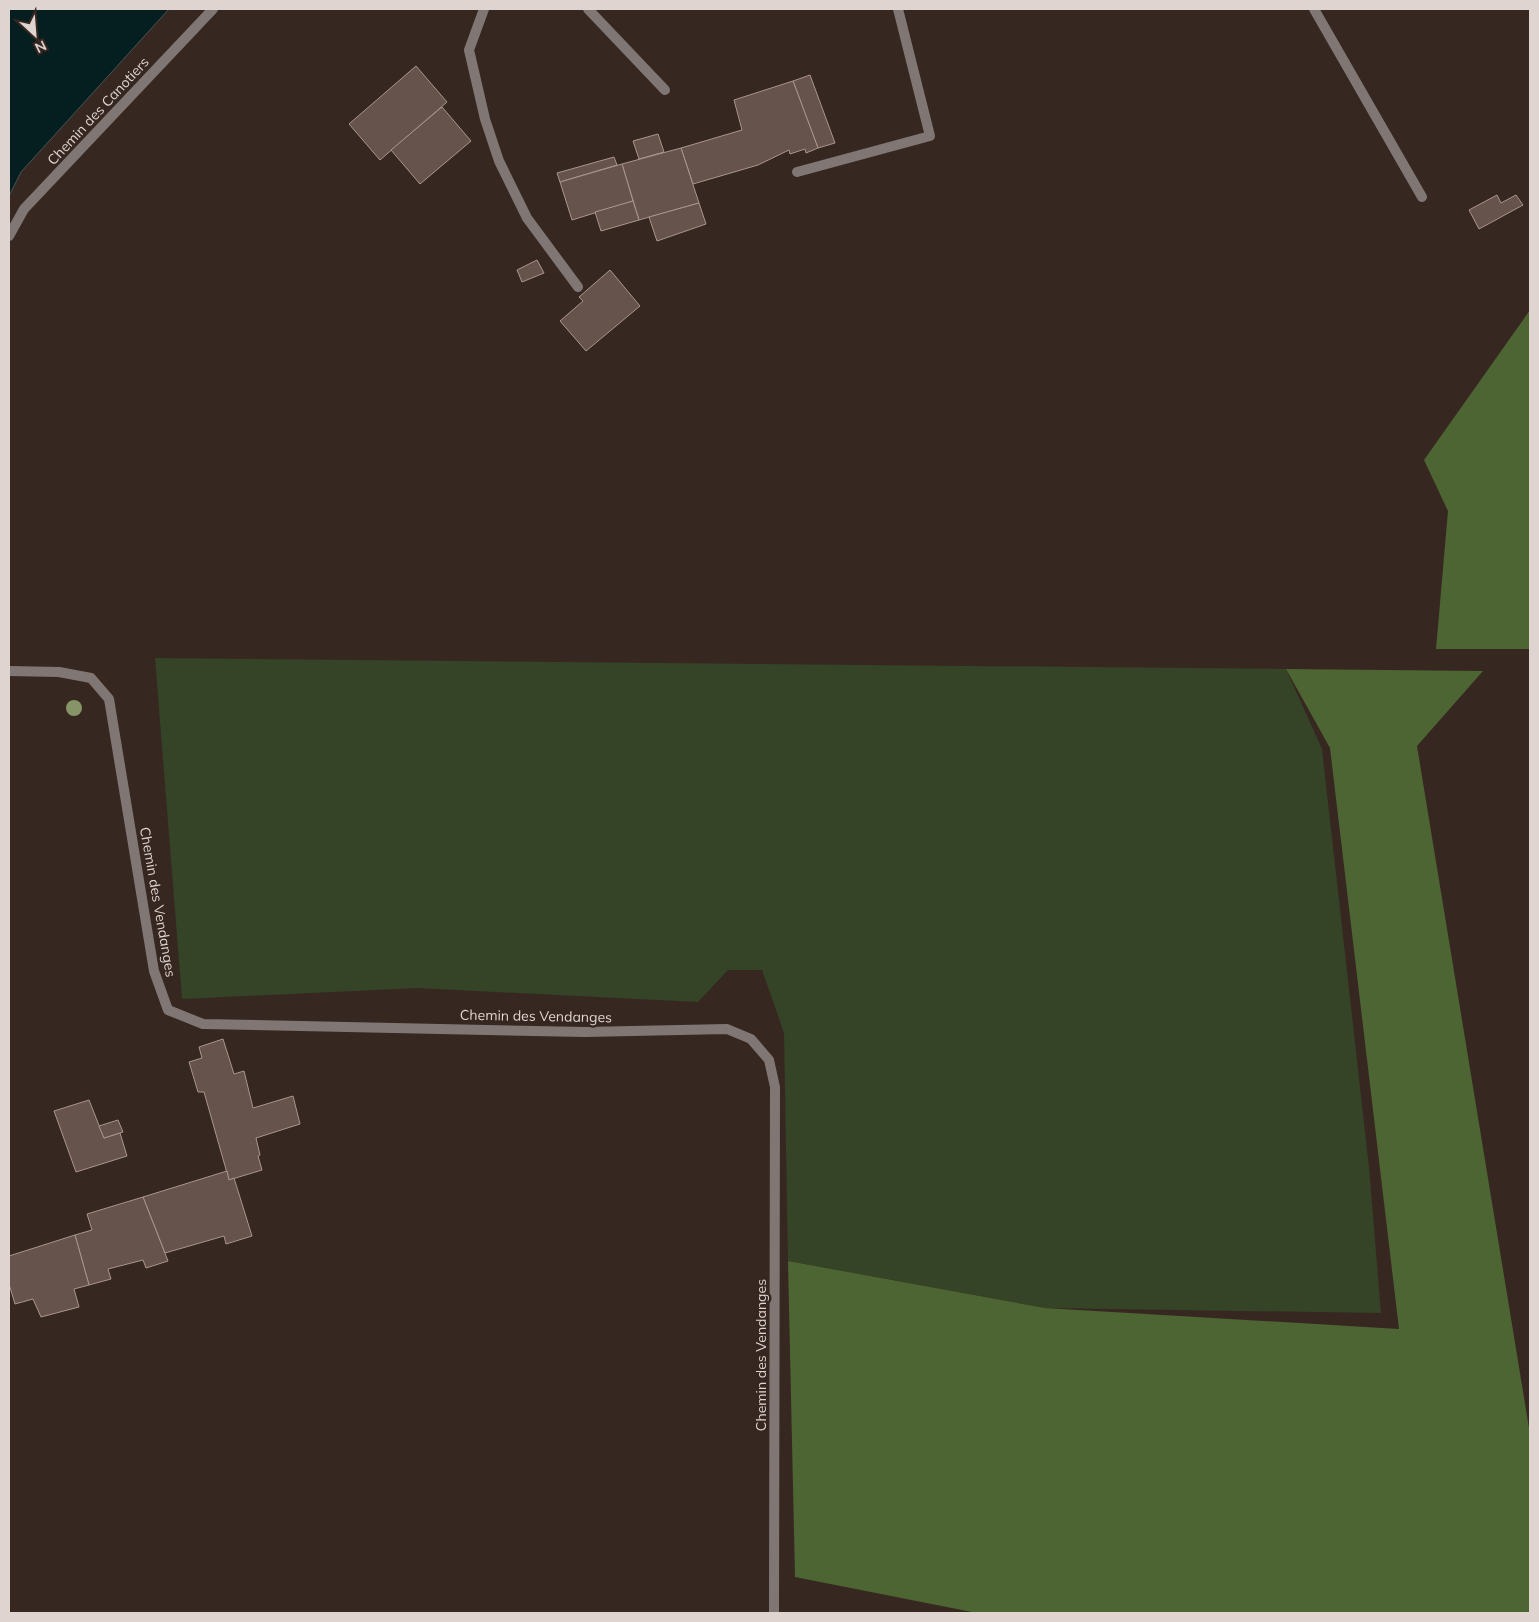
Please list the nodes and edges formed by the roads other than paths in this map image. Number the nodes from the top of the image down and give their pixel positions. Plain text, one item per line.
1 (213, 9) edge
2 (484, 9) edge
3 (588, 9) edge
4 (898, 9) edge
5 (1314, 9) edge
6 (666, 90) dead end
7 (797, 172) dead end
8 (1422, 197) dead end
9 (9, 236) edge
10 (578, 287) dead end
11 (9, 671) edge
12 (774, 1613) edge

1 - 9 street, Chemin des Canotiers
2 - 10 street
3 - 6 street
4 - 7 street
5 - 8 street
11 - 12 street, Chemin des Vendanges

